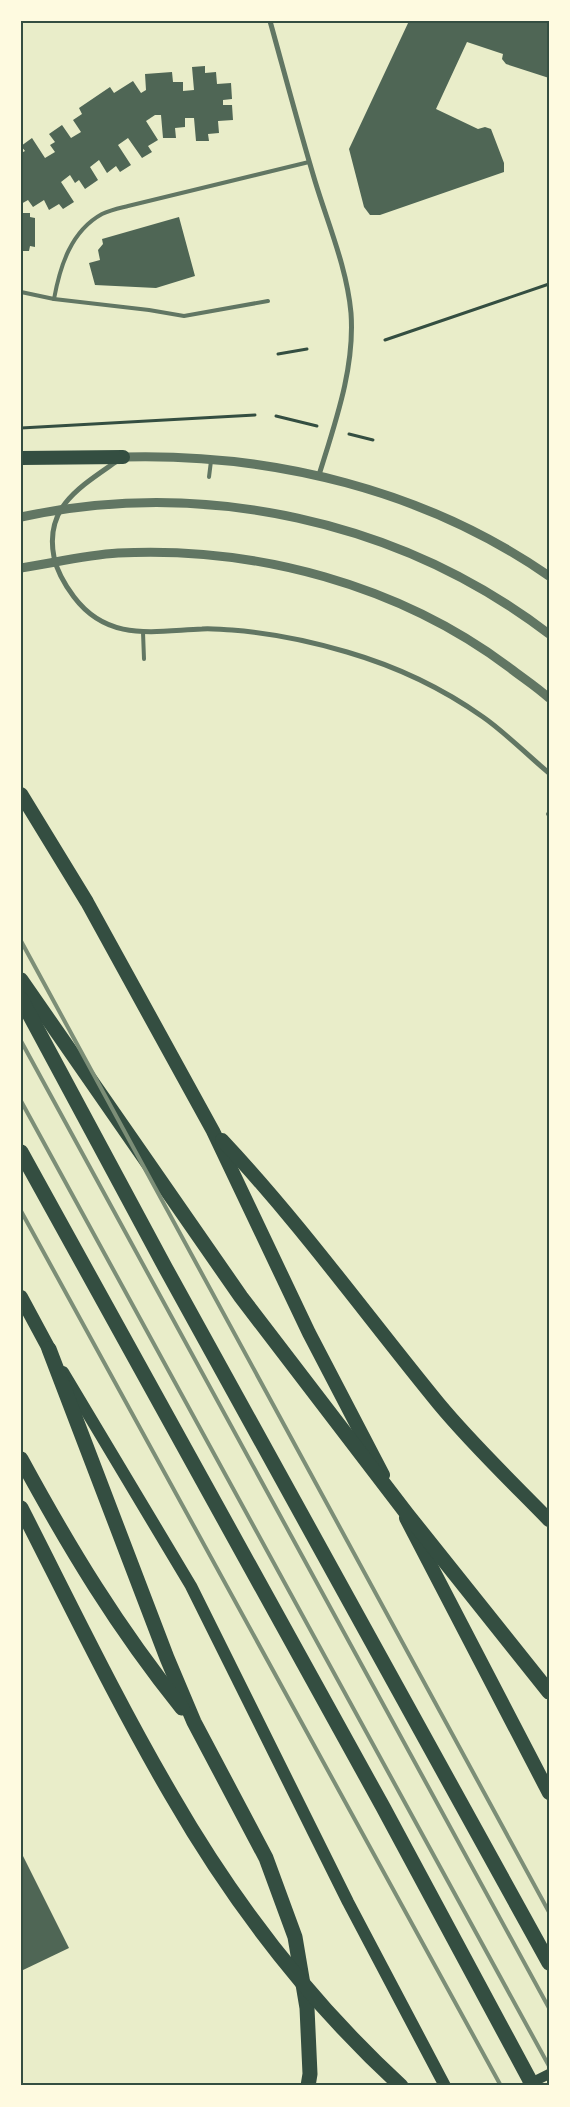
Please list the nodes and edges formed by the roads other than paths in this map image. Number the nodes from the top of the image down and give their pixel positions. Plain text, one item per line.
1 (270, 21) edge
2 (309, 162) junction
3 (21, 292) edge
4 (54, 299) junction
5 (268, 301) dead end
6 (123, 457) junction
7 (21, 458) edge
8 (211, 458) junction
9 (319, 475) junction
10 (209, 477) dead end
11 (21, 517) edge
12 (21, 568) edge
13 (549, 576) edge
14 (142, 632) junction
15 (549, 634) edge
16 (144, 659) dead end
17 (546, 695) edge
18 (549, 773) edge
19 (21, 794) edge
20 (21, 980) edge
21 (21, 999) edge
22 (213, 1131) junction
23 (21, 1152) edge
24 (21, 1297) edge
25 (49, 1349) junction
26 (21, 1459) edge
27 (21, 1508) edge
28 (549, 1520) edge
29 (549, 1692) edge
30 (194, 1722) junction
31 (549, 1793) edge
32 (549, 1962) edge
33 (549, 2074) edge
34 (308, 2086) edge
35 (401, 2086) edge
36 (445, 2086) edge
37 (526, 2086) edge
38 (533, 2086) edge

1 - 2 street
2 - 4 lane
2 - 9 street
3 - 4 lane
4 - 5 lane
6 - 7 highway
6 - 8 street
6 - 14 street
8 - 9 street
8 - 10 lane
9 - 13 street
11 - 15 street
12 - 17 street
14 - 16 lane
14 - 18 street
19 - 22 highway
20 - 29 highway
21 - 32 highway
22 - 28 highway
22 - 31 highway
23 - 38 highway
24 - 25 highway
25 - 30 highway
25 - 36 main road
26 - 30 highway
27 - 35 highway
30 - 34 highway
33 - 37 main road

